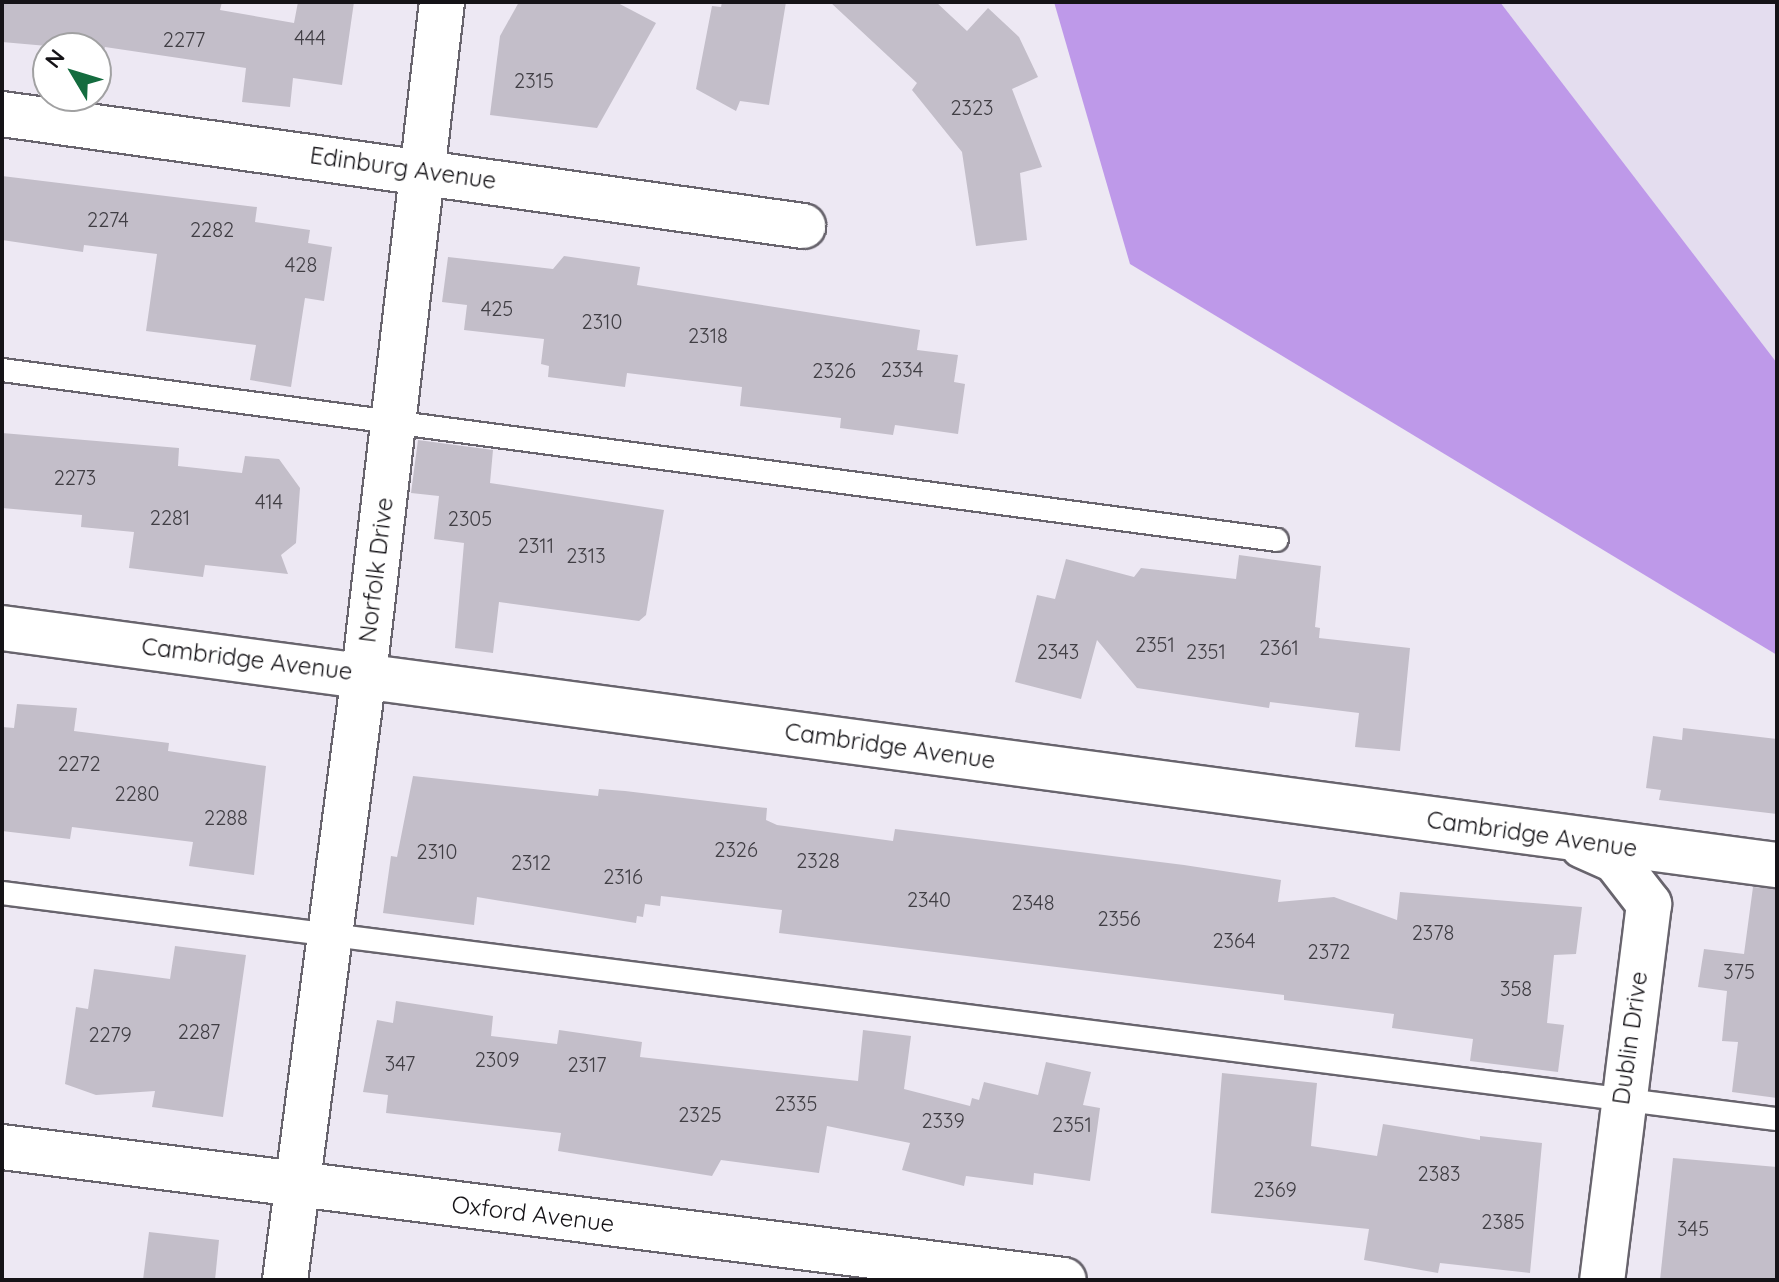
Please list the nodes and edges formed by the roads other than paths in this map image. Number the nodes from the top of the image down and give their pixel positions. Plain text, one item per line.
1 (442, 2) edge
2 (2, 114) edge
3 (423, 170) junction
4 (803, 226) dead end
5 (2, 370) edge
6 (394, 419) junction
7 (1277, 540) dead end
8 (2, 628) edge
9 (364, 674) junction
10 (1566, 839) junction
11 (1777, 865) edge
12 (2, 893) edge
13 (330, 934) junction
14 (1621, 1100) junction
15 (1777, 1119) edge
16 (2, 1147) edge
17 (298, 1185) junction
18 (285, 1280) edge
19 (1064, 1280) edge
20 (1602, 1280) edge

1 - 3 street, Norfolk Drive
2 - 3 street, Edinburg Avenue
3 - 4 street, Edinburg Avenue
3 - 6 street, Norfolk Drive
5 - 6 lane
6 - 7 lane
6 - 9 street, Norfolk Drive
8 - 9 street, Cambridge Avenue
9 - 10 street, Cambridge Avenue
9 - 13 street, Norfolk Drive
10 - 11 street, Cambridge Avenue
10 - 14 street, Dublin Drive
12 - 13 lane
13 - 14 lane
13 - 17 street, Norfolk Drive
14 - 15 lane
14 - 20 street, Dublin Drive
16 - 17 street, Oxford Avenue
17 - 18 street, Norfolk Drive
17 - 19 street, Oxford Avenue

